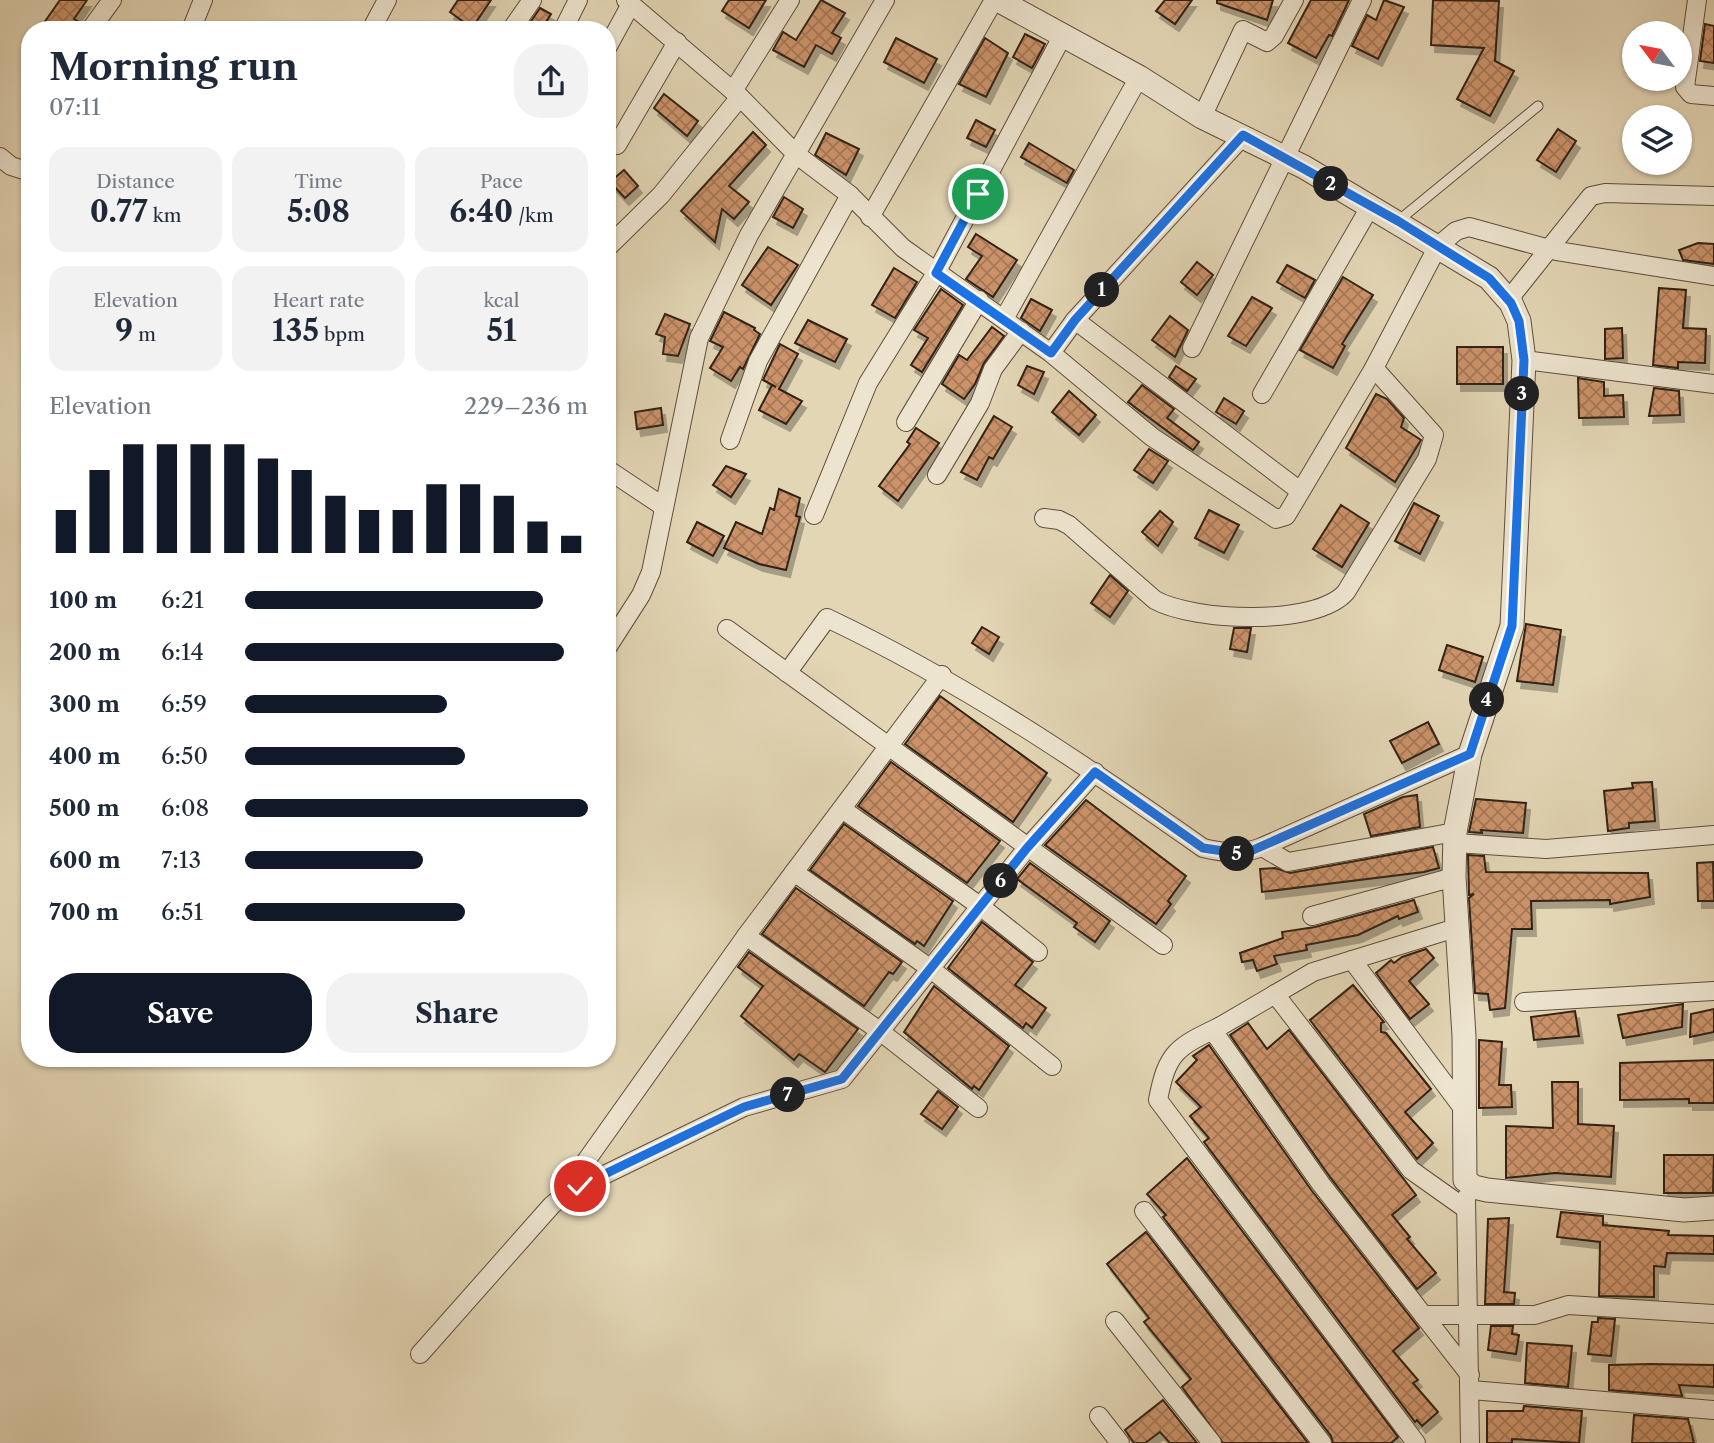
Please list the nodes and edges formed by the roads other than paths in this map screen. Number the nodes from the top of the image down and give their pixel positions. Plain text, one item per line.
1 (112, 0) edge
2 (203, 0) edge
3 (387, 0) edge
4 (532, 0) edge
5 (578, 0) edge
6 (790, 0) edge
7 (886, 0) edge
8 (996, 0) edge
9 (1294, 0) edge
10 (1362, 0) edge
11 (1696, 0) edge
12 (628, 2) edge
13 (97, 21) edge
14 (195, 21) edge
15 (375, 21) edge
16 (517, 21) edge
17 (568, 21) edge
18 (616, 28) edge
19 (1063, 36) junction
20 (677, 42) junction
21 (1139, 76) junction
22 (736, 94) junction
23 (1714, 96) edge
24 (1538, 106) dead end
25 (1202, 117) junction
26 (1243, 135) junction
27 (617, 145) dead end
28 (797, 155) junction
29 (0, 157) edge
30 (1286, 159) junction
31 (21, 169) edge
32 (850, 195) junction
33 (1714, 196) edge
34 (1370, 207) junction
35 (870, 218) junction
36 (1398, 221) junction
37 (616, 239) edge
38 (1438, 246) junction
39 (1551, 248) junction
40 (936, 273) junction
41 (1714, 276) edge
42 (1509, 299) junction
43 (979, 300) junction
44 (1004, 319) junction
45 (1075, 320) junction
46 (1021, 331) junction
47 (1192, 348) dead end
48 (1051, 353) junction
49 (1524, 360) junction
50 (1374, 369) junction
51 (1714, 384) edge
52 (1262, 394) dead end
53 (906, 422) dead end
54 (730, 440) dead end
55 (616, 475) edge
56 (937, 475) dead end
57 (1300, 491) junction
58 (664, 507) junction
59 (814, 514) dead end
60 (1044, 518) dead end
61 (727, 629) dead end
62 (616, 633) edge
63 (787, 673) junction
64 (942, 676) junction
65 (888, 746) junction
66 (1470, 754) junction
67 (1095, 772) junction
68 (842, 809) junction
69 (1714, 835) edge
70 (1456, 838) junction
71 (1262, 847) junction
72 (1027, 848) junction
73 (794, 872) junction
74 (1454, 877) junction
75 (980, 906) junction
76 (1312, 916) dead end
77 (1459, 927) junction
78 (746, 936) junction
79 (1163, 945) dead end
80 (1038, 952) dead end
81 (1352, 960) junction
82 (931, 969) junction
83 (1714, 991) edge
84 (1275, 994) junction
85 (1524, 1002) dead end
86 (1219, 1027) junction
87 (881, 1032) junction
88 (1052, 1066) dead end
89 (978, 1108) dead end
90 (1465, 1111) junction
91 (1466, 1183) junction
92 (560, 1198) junction
93 (1714, 1208) edge
94 (1466, 1209) junction
95 (1144, 1211) dead end
96 (1714, 1314) edge
97 (1423, 1315) junction
98 (1469, 1317) junction
99 (1115, 1321) dead end
100 (420, 1354) dead end
101 (1470, 1383) junction
102 (1714, 1410) edge
103 (1099, 1416) dead end
104 (1119, 1443) edge
105 (1212, 1443) edge
106 (1322, 1443) edge
107 (1416, 1443) edge
108 (1470, 1443) edge

1 - 13 street
2 - 14 street
3 - 15 street
4 - 16 street
5 - 17 street
6 - 22 street
7 - 28 street
8 - 19 street
8 - 35 street
9 - 25 street
10 - 30 street
11 - 23 street
12 - 18 street
12 - 20 street
19 - 21 street
19 - 40 street
20 - 22 street
20 - 27 street
21 - 25 street
21 - 44 street
22 - 28 street
22 - 37 street
24 - 36 lane
25 - 26 street
26 - 30 street
26 - 45 street
28 - 32 street
28 - 58 street
29 - 31 street
30 - 34 street
30 - 47 street
32 - 35 street
32 - 54 street
33 - 39 street
34 - 36 street
34 - 52 street
35 - 40 street
36 - 38 street
38 - 39 street
38 - 42 street
38 - 50 street
39 - 41 street
39 - 42 street
40 - 43 street
40 - 59 street
42 - 49 street
43 - 44 street
43 - 53 street
44 - 46 street
45 - 48 street
45 - 57 street
46 - 48 street
46 - 56 street
48 - 57 street
49 - 51 street
49 - 66 street
50 - 57 street
50 - 60 street
55 - 58 street
58 - 62 street
61 - 63 street
63 - 64 street
63 - 65 street
64 - 65 street
64 - 67 street
65 - 68 street
65 - 72 street
66 - 70 street
66 - 71 street
67 - 71 street
67 - 72 street
68 - 73 street
68 - 75 street
69 - 70 street
70 - 71 street
70 - 74 street
72 - 75 street
72 - 79 street
73 - 78 street
73 - 82 street
74 - 76 street
74 - 77 street
75 - 80 street
75 - 82 street
77 - 81 street
77 - 90 street
78 - 87 street
78 - 92 street
81 - 84 street
81 - 90 street
82 - 87 street
82 - 88 street
83 - 85 street
84 - 86 street
84 - 94 street
86 - 97 street
86 - 107 street
87 - 89 street
87 - 92 street
90 - 91 street
91 - 93 street
91 - 94 street
92 - 100 street
94 - 98 street
95 - 106 street
96 - 98 street
97 - 98 street
97 - 101 street
98 - 101 street
99 - 105 street
101 - 102 street
101 - 108 street
103 - 104 street

